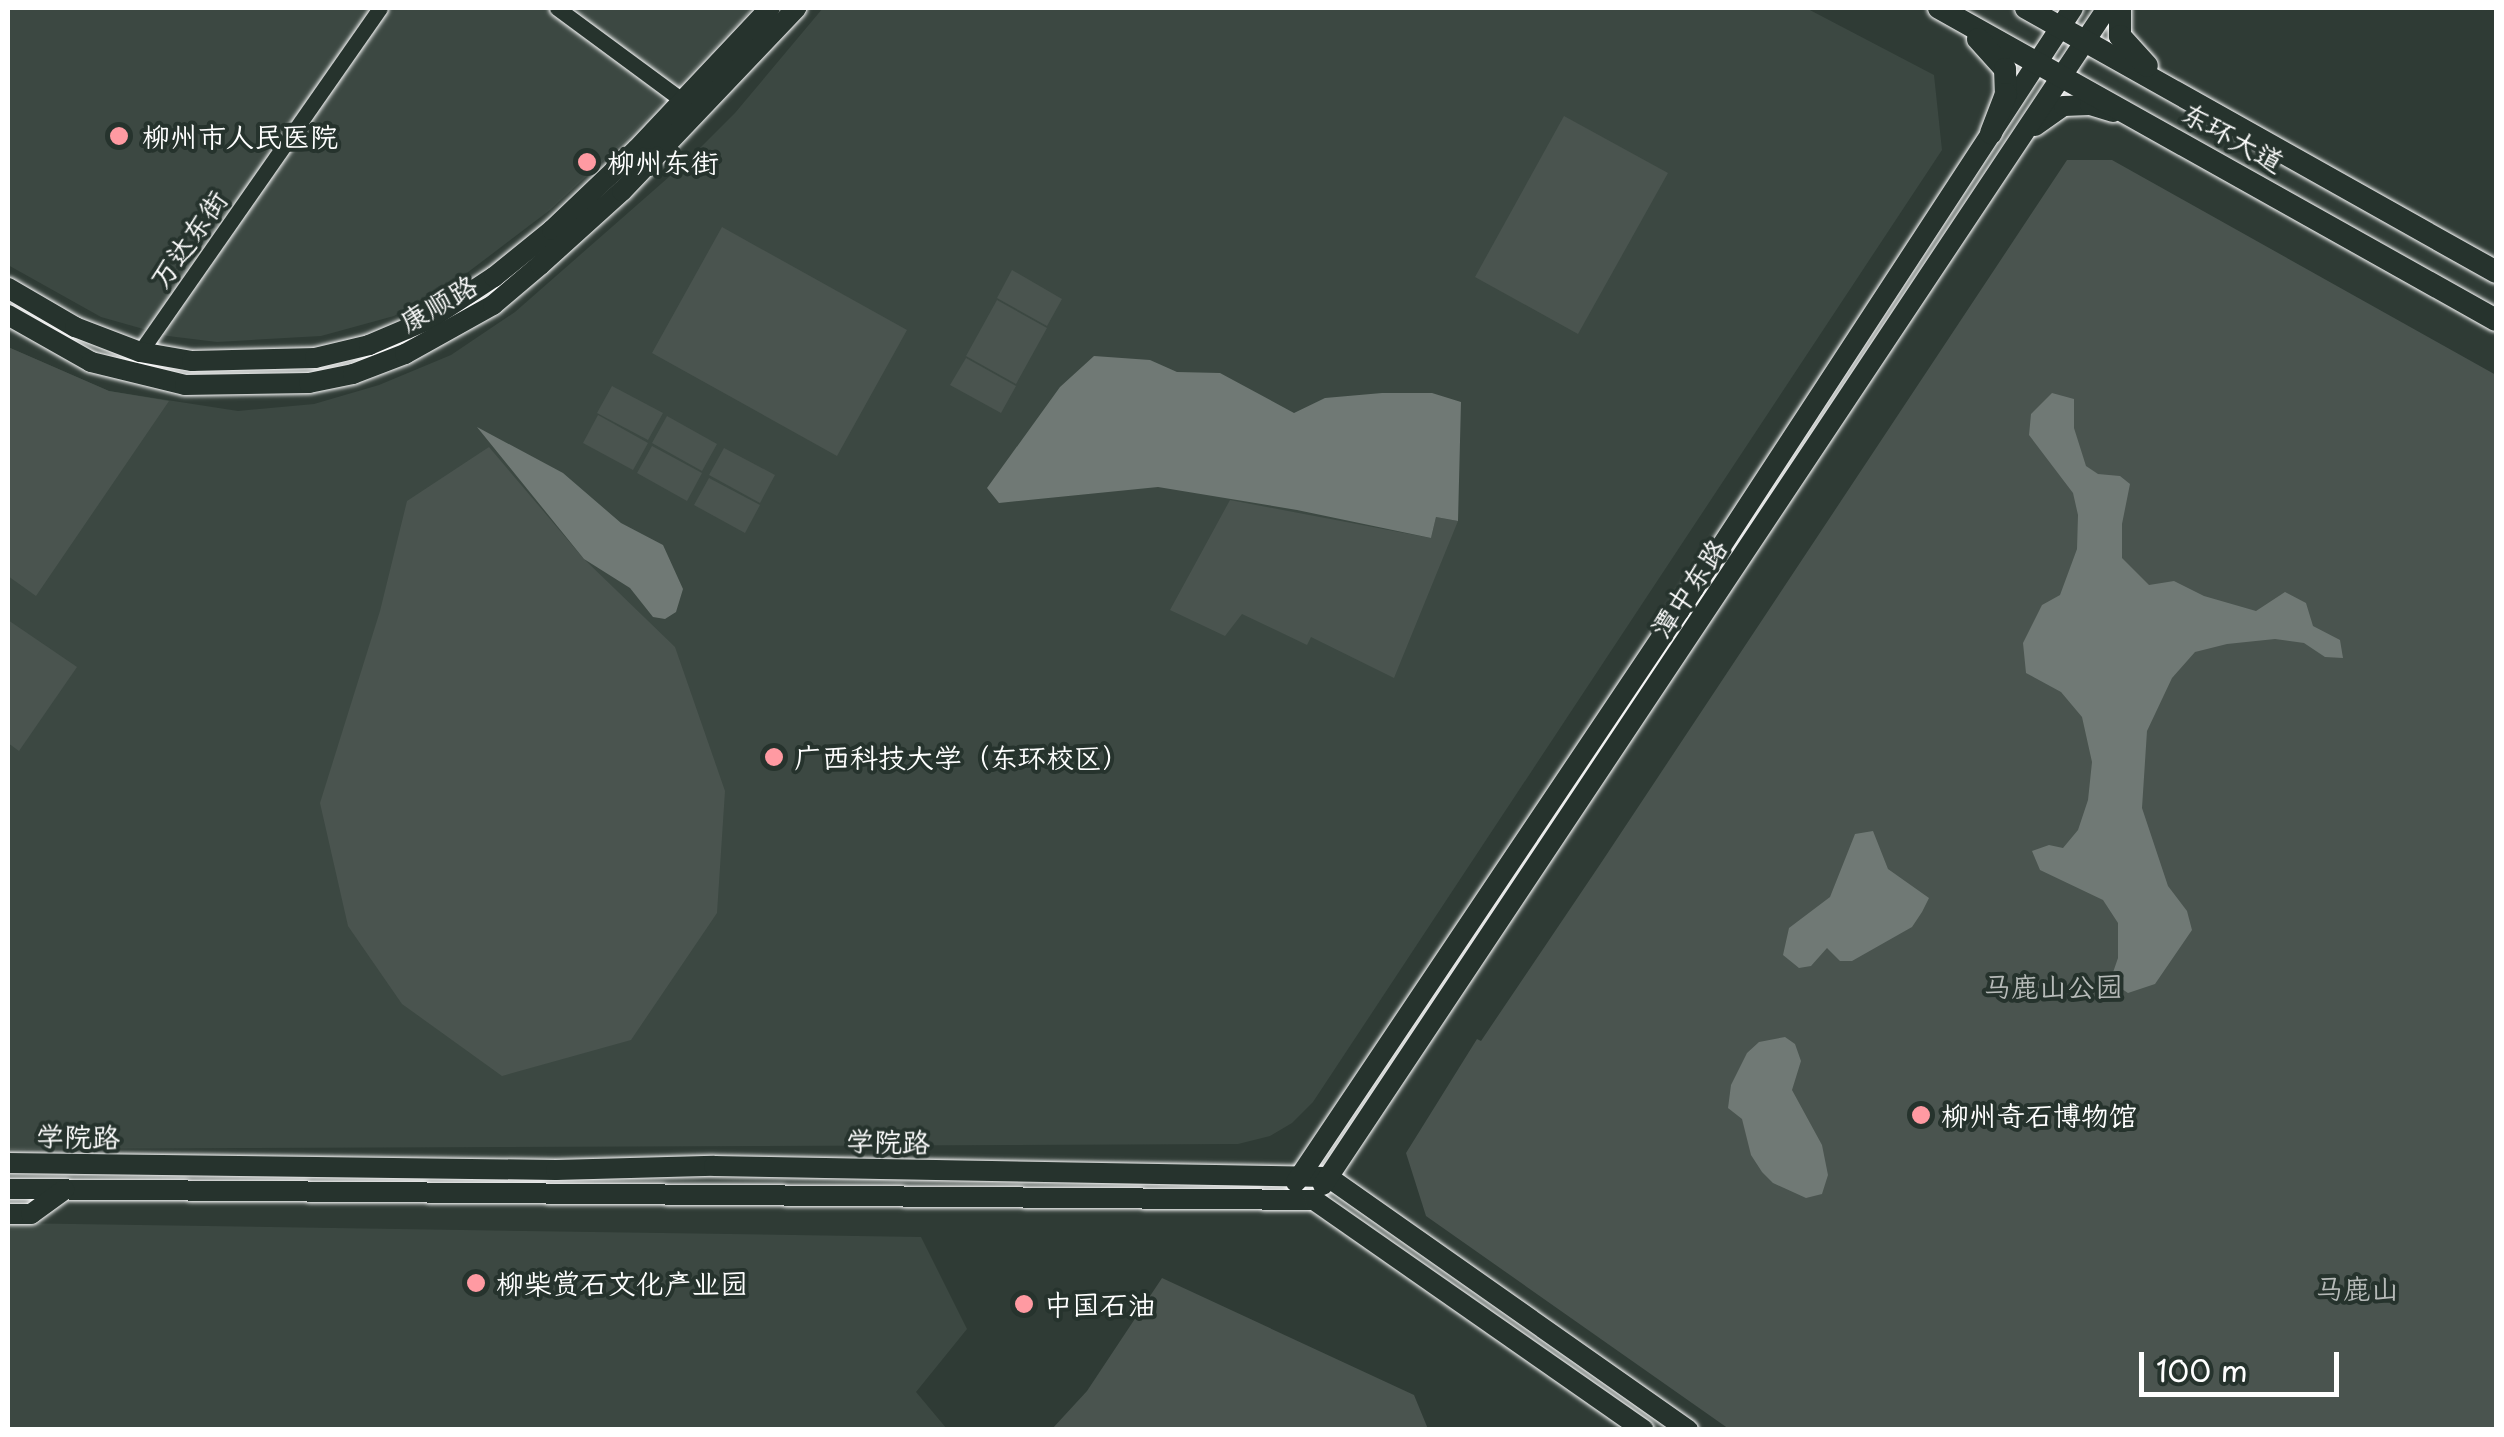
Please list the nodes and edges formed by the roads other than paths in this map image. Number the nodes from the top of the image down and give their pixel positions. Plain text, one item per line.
1 (380, 8) edge
2 (557, 8) edge
3 (770, 8) edge
4 (796, 8) edge
5 (2026, 8) edge
6 (2107, 8) edge
7 (2120, 8) edge
8 (1944, 10) edge
9 (2067, 17) edge
10 (2086, 39) junction
11 (2037, 62) junction
12 (2062, 75) junction
13 (2172, 88) junction
14 (683, 101) junction
15 (2142, 120) junction
16 (1991, 133) junction
17 (2012, 150) junction
18 (2496, 272) edge
19 (8, 288) edge
20 (8, 315) edge
21 (2496, 320) edge
22 (140, 352) junction
23 (8, 1163) edge
24 (1301, 1174) junction
25 (1328, 1177) junction
26 (8, 1189) edge
27 (64, 1190) junction
28 (1283, 1200) junction
29 (1314, 1200) junction
30 (8, 1214) edge
31 (1644, 1430) edge
32 (1688, 1430) edge

1 - 22 street, 万达东街
2 - 14 street
3 - 14 main road, 康顺路
4 - 20 main road, 康顺路
5 - 9 highway, 东环大道
6 - 10 main road, 潭中东路
7 - 13 highway
8 - 11 highway, 东环大道
8 - 16 highway
9 - 10 highway, 东环大道
9 - 11 main road, 潭中东路
10 - 12 main road, 潭中东路
10 - 13 highway, 东环大道
11 - 12 highway, 东环大道
11 - 16 main road, 潭中东路
12 - 15 highway, 东环大道
12 - 17 main road, 潭中东路
13 - 18 highway, 东环大道
14 - 22 main road, 康顺路
15 - 17 main road
15 - 21 highway, 东环大道
16 - 24 main road, 潭中东路
17 - 25 main road, 潭中东路
19 - 22 main road, 康顺路
23 - 24 main road, 学院路
24 - 25 main road, 学院路
24 - 28 main road, 潭中东路
25 - 29 main road, 潭中东路
25 - 32 main road, 学院路
26 - 27 main road, 学院路
27 - 28 main road, 学院路
27 - 30 main road
28 - 29 main road, 学院路
29 - 31 main road

